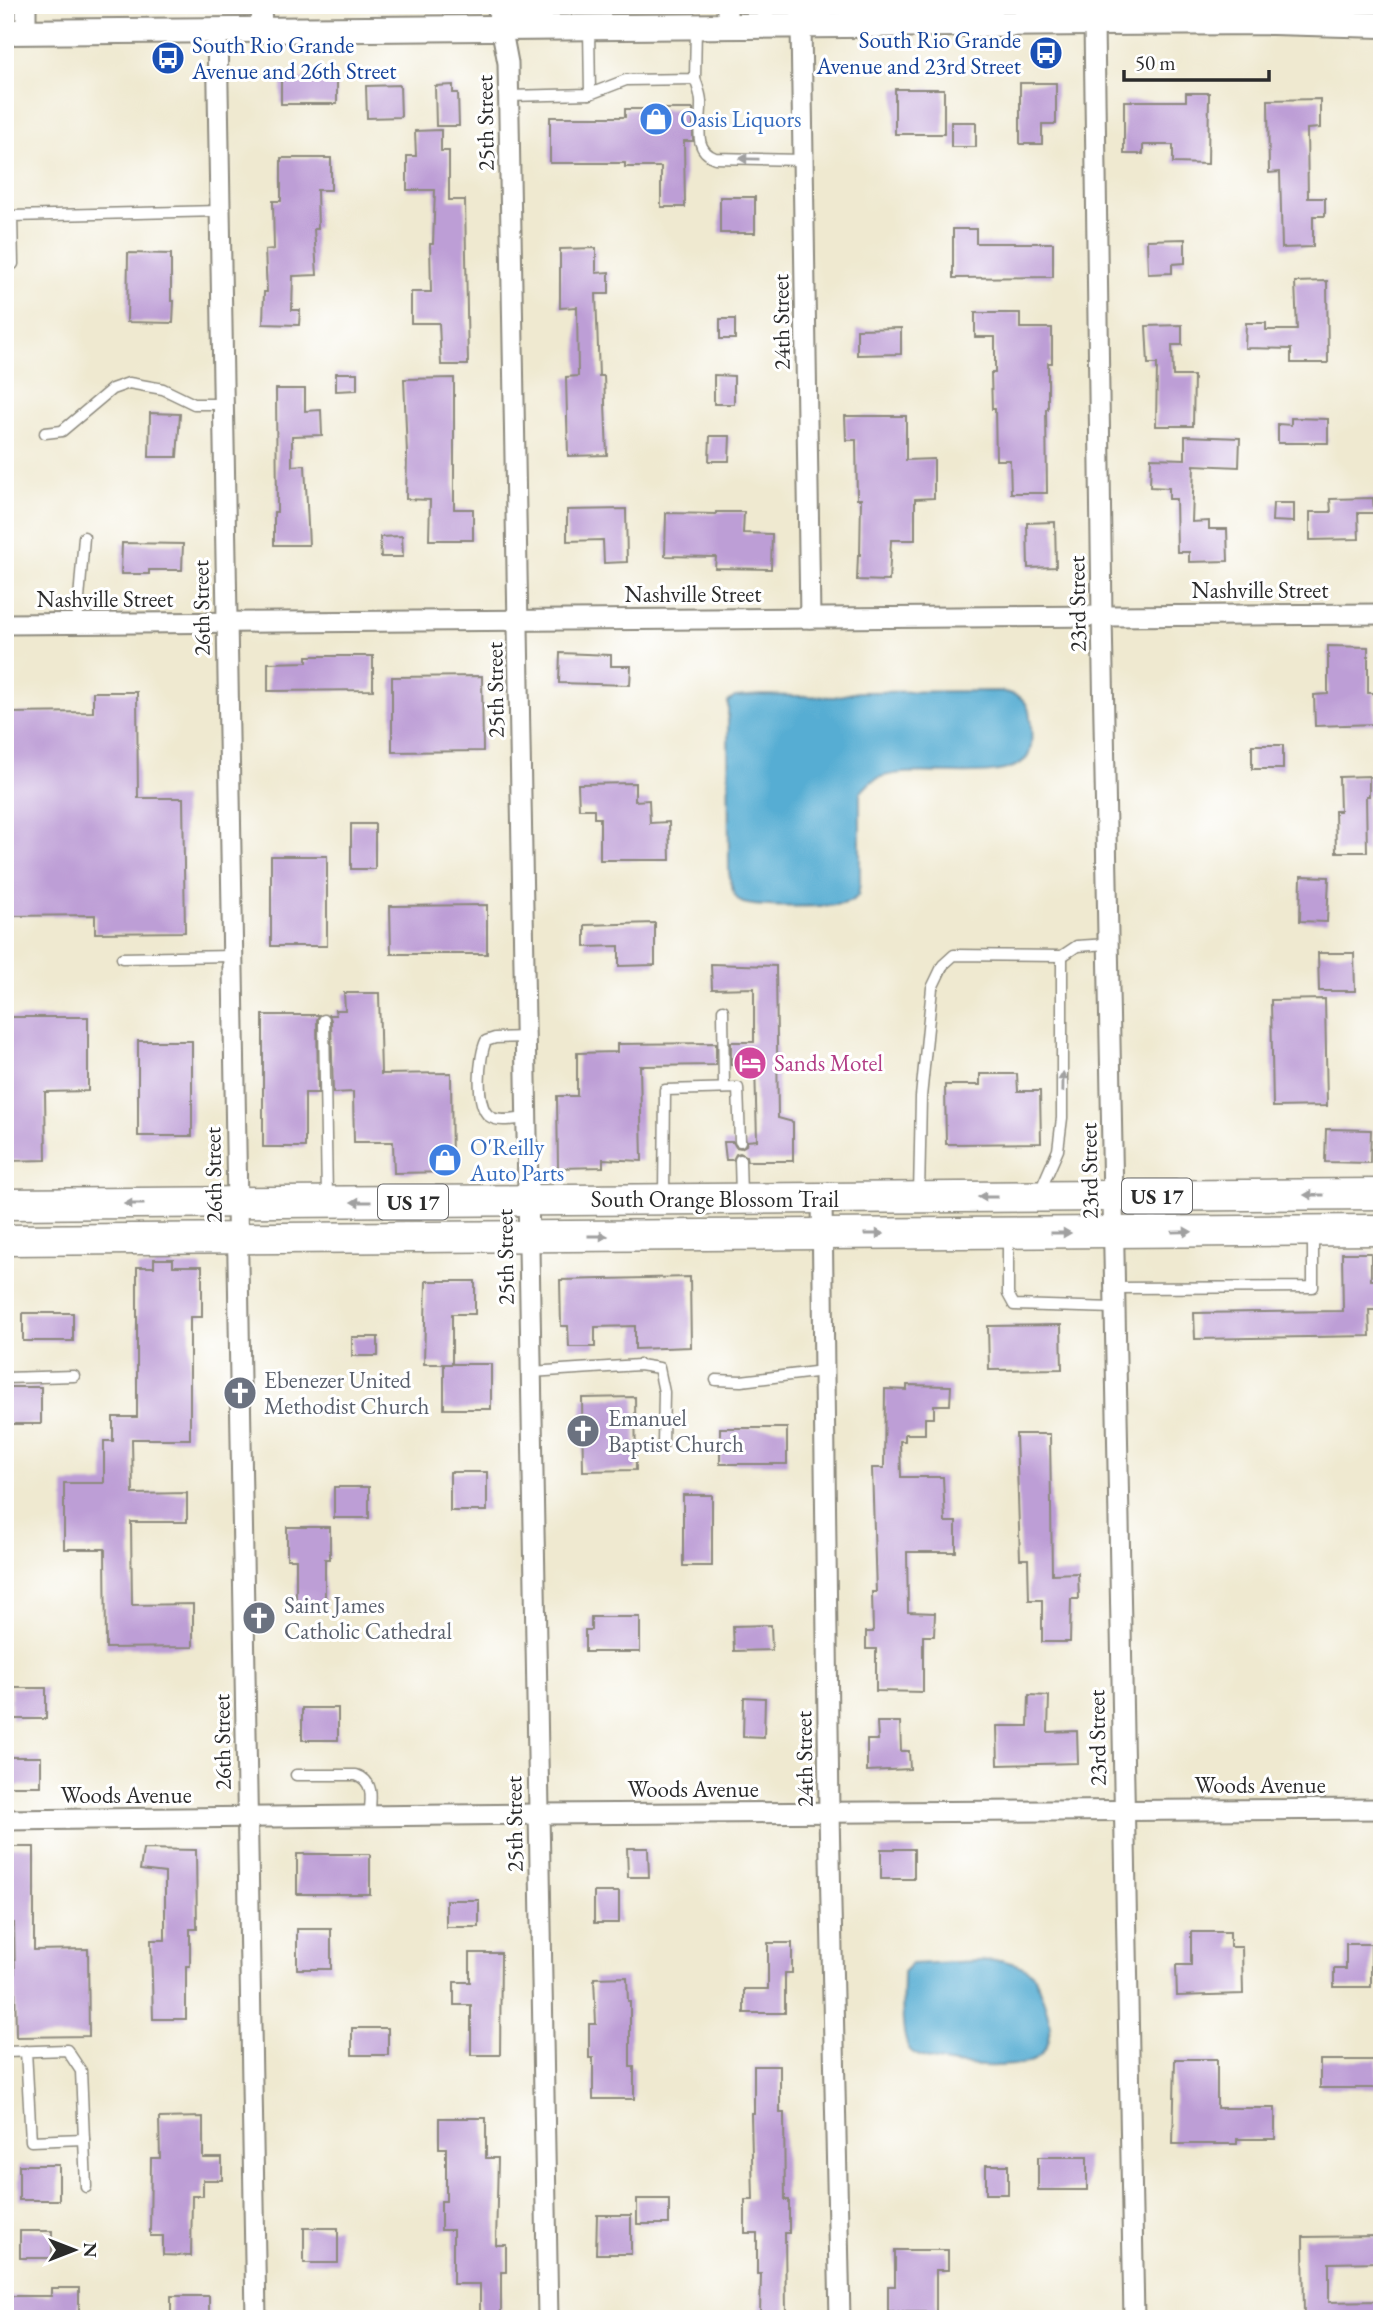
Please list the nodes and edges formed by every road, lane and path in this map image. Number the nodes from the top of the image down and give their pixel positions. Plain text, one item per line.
1 (26, 5) edge
2 (727, 15) edge
3 (499, 16) edge
4 (261, 18) edge
5 (1094, 23) junction
6 (696, 25) junction
7 (801, 25) junction
8 (1382, 25) edge
9 (589, 26) junction
10 (217, 31) junction
11 (16, 32) edge
12 (695, 79) junction
13 (590, 94) junction
14 (509, 96) junction
15 (803, 160) junction
16 (220, 211) junction
17 (13, 264) dead end
18 (223, 404) junction
19 (45, 433) dead end
20 (84, 537) dead end
21 (1382, 614) edge
22 (1102, 616) junction
23 (810, 618) junction
24 (518, 619) junction
25 (226, 623) junction
26 (5, 624) edge
27 (76, 624) junction
28 (1108, 944) junction
29 (232, 956) junction
30 (1062, 956) junction
31 (122, 958) dead end
32 (723, 1010) dead end
33 (324, 1020) dead end
34 (526, 1037) junction
35 (724, 1088) junction
36 (528, 1118) junction
37 (740, 1141) dead end
38 (740, 1160) dead end
39 (1382, 1194) edge
40 (1114, 1196) junction
41 (1044, 1197) junction
42 (919, 1198) junction
43 (741, 1199) junction
44 (822, 1199) junction
45 (529, 1200) junction
46 (664, 1200) junction
47 (327, 1202) junction
48 (238, 1203) junction
49 (5, 1204) edge
50 (1382, 1230) edge
51 (1313, 1231) junction
52 (1114, 1233) junction
53 (1008, 1234) junction
54 (822, 1235) junction
55 (530, 1236) junction
56 (238, 1237) junction
57 (5, 1240) edge
58 (1115, 1298) junction
59 (824, 1371) junction
60 (531, 1373) junction
61 (74, 1376) dead end
62 (5, 1378) edge
63 (716, 1380) dead end
64 (663, 1444) dead end
65 (296, 1775) dead end
66 (1382, 1809) edge
67 (1123, 1810) junction
68 (829, 1812) junction
69 (538, 1814) junction
70 (369, 1816) junction
71 (248, 1818) junction
72 (5, 1820) edge
73 (26, 2051) junction
74 (5, 2052) edge
75 (84, 2139) junction
76 (86, 2187) dead end
77 (256, 2319) edge
78 (548, 2319) edge
79 (840, 2319) edge
80 (1134, 2319) edge

1 - 11 street
2 - 6 street
2 - 7 street
3 - 4 street
3 - 9 street
3 - 14 street, 25th Street
4 - 10 street
5 - 7 street
5 - 8 street
5 - 22 street, 23rd Street
6 - 9 street
6 - 12 lane
7 - 15 street, 24th Street
9 - 13 lane
10 - 11 street
10 - 16 street, 26th Street
12 - 13 lane
15 -> 12 lane
13 - 14 lane
14 - 24 street, 25th Street
15 - 23 street, 24th Street
16 - 17 lane
16 - 18 street, 26th Street
18 - 19 lane
18 - 25 street, 26th Street
20 - 27 lane
21 - 22 street, Nashville Street
22 - 23 street, Nashville Street
22 - 28 street, 23rd Street
23 - 24 street, Nashville Street
24 - 25 street, Nashville Street
24 - 34 street, 25th Street
25 - 27 street, Nashville Street
25 - 29 street, 26th Street
26 - 27 street, Nashville Street
28 - 30 lane
28 - 40 street, 23rd Street
29 - 31 lane
29 - 48 street, 26th Street
41 -> 30 lane
30 - 42 lane
32 - 35 lane
33 - 47 lane
34 - 36 street, 25th Street
34 - 36 lane
35 - 37 lane
35 - 46 lane
36 - 45 street, 25th Street
38 - 43 lane
39 -> 40 main road, South Orange Blossom Trail / US 17
40 - 41 main road, South Orange Blossom Trail / US 17
40 - 52 street, 23rd Street
41 -> 42 main road, South Orange Blossom Trail / US 17
42 - 44 main road, South Orange Blossom Trail / US 17
43 - 44 main road, South Orange Blossom Trail / US 17
43 - 46 main road, South Orange Blossom Trail / US 17
44 - 54 street, 24th Street
45 - 46 main road, South Orange Blossom Trail / US 17
45 -> 47 main road, South Orange Blossom Trail / US 17
45 - 55 street, 25th Street
47 - 48 main road, South Orange Blossom Trail / US 17
48 -> 49 main road, South Orange Blossom Trail / US 17
48 - 56 street, 26th Street
50 - 51 main road, South Orange Blossom Trail / US 17
52 -> 51 main road, South Orange Blossom Trail / US 17
51 - 58 lane
53 -> 52 main road, South Orange Blossom Trail / US 17
52 - 58 street, 23rd Street
54 -> 53 main road, South Orange Blossom Trail / US 17
53 - 58 lane
55 -> 54 main road, South Orange Blossom Trail / US 17
54 - 59 street, 24th Street
55 - 56 main road, South Orange Blossom Trail / US 17
55 - 60 street, 25th Street
56 - 57 main road, South Orange Blossom Trail / US 17
56 - 71 street, 26th Street
58 - 67 street, 23rd Street
59 - 63 lane
59 - 68 street, 24th Street
60 - 64 lane
60 - 69 street, 25th Street
61 - 62 lane
65 - 70 lane
66 - 67 street, Woods Avenue
67 - 68 street, Woods Avenue
67 - 80 street, 23rd Street
68 - 69 street, Woods Avenue
68 - 79 street, 24th Street
69 - 70 street, Woods Avenue
69 - 78 street, 25th Street
70 - 71 street, Woods Avenue
71 - 72 street, Woods Avenue
71 - 77 street, 26th Street
73 - 74 lane
73 - 75 lane
73 - 75 lane
75 - 76 lane

